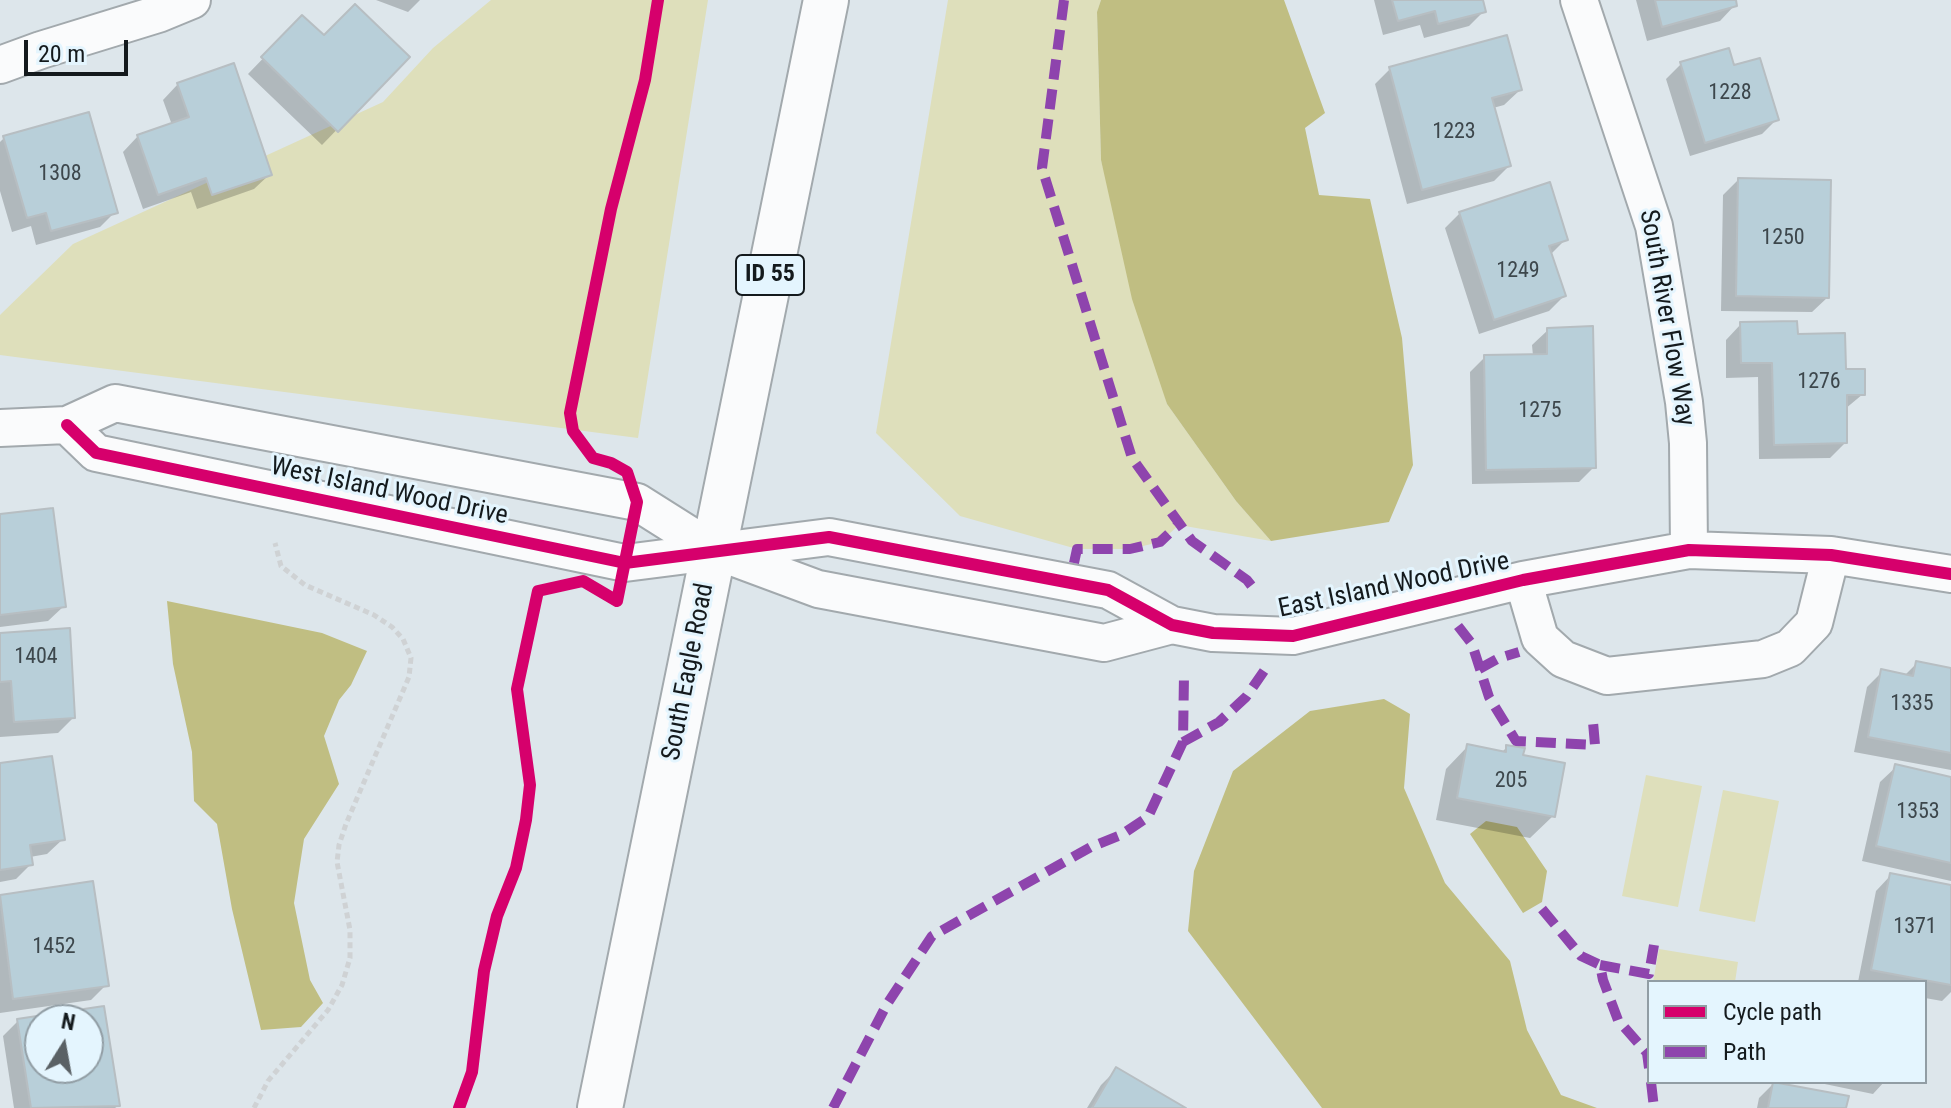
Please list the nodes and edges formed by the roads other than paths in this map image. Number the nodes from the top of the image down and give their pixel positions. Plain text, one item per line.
1 (192, 0) edge
2 (826, 0) edge
3 (1579, 0) edge
4 (0, 65) edge
5 (67, 425) junction
6 (0, 428) edge
7 (713, 550) junction
8 (1689, 550) junction
9 (1831, 555) junction
10 (1951, 574) edge
11 (1523, 580) junction
12 (1172, 625) junction
13 (600, 1108) edge

1 - 4 street
2 - 7 highway, South Eagle Road / ID 55
3 - 8 street, South River Flow Way
5 - 6 street, West Island Wood Drive
5 - 7 street, West Island Wood Drive
5 - 7 street, West Island Wood Drive
7 - 12 street, East Island Wood Drive
7 - 12 street, East Island Wood Drive
7 - 13 highway, South Eagle Road / ID 55
8 - 9 street, East Island Wood Drive
8 - 11 street, East Island Wood Drive
9 - 10 street, East Island Wood Drive
9 - 11 street
11 - 12 street, East Island Wood Drive

